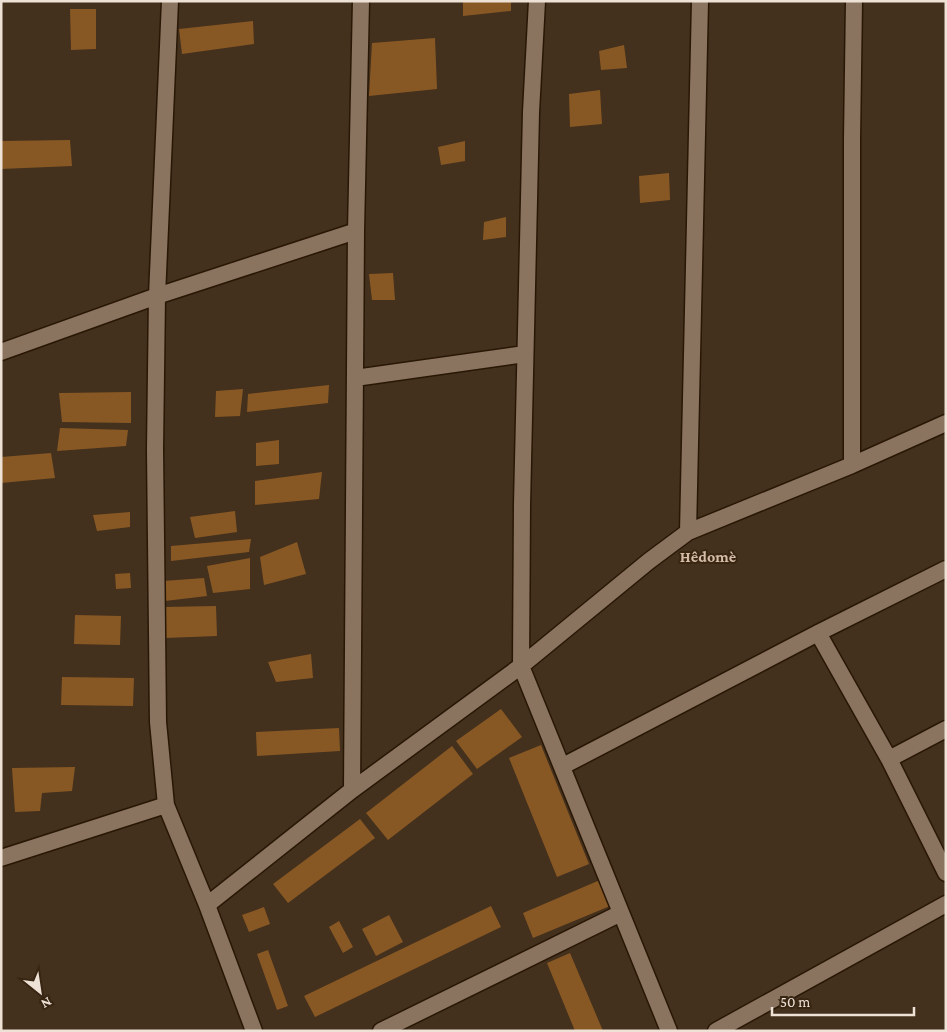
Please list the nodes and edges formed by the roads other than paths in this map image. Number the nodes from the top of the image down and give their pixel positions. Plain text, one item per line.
1 (170, 1) edge
2 (362, 1) edge
3 (537, 1) edge
4 (700, 1) edge
5 (854, 1) edge
6 (356, 231) junction
7 (157, 296) junction
8 (1, 352) edge
9 (525, 354) junction
10 (355, 378) junction
11 (946, 423) edge
12 (852, 465) junction
13 (688, 532) junction
14 (946, 569) edge
15 (818, 633) junction
16 (521, 666) junction
17 (946, 729) edge
18 (889, 759) junction
19 (562, 766) junction
20 (352, 790) junction
21 (166, 805) junction
22 (1, 858) edge
23 (946, 873) edge
24 (946, 904) edge
25 (207, 905) junction
26 (621, 913) junction
27 (254, 1031) edge
28 (381, 1031) edge
29 (669, 1031) edge
30 (716, 1031) edge

1 - 7 street
2 - 6 street
3 - 9 street
4 - 13 street
5 - 12 street
6 - 7 street
6 - 10 street
7 - 8 street
7 - 21 street
9 - 10 street
9 - 16 street
10 - 20 street
11 - 12 street
12 - 13 street
13 - 16 street
14 - 15 street
15 - 18 street
15 - 19 street
16 - 19 street
16 - 20 street
17 - 18 street
18 - 23 street
19 - 26 street
20 - 25 street
21 - 22 street
21 - 25 street
24 - 30 street
25 - 27 street
26 - 28 street
26 - 29 street

